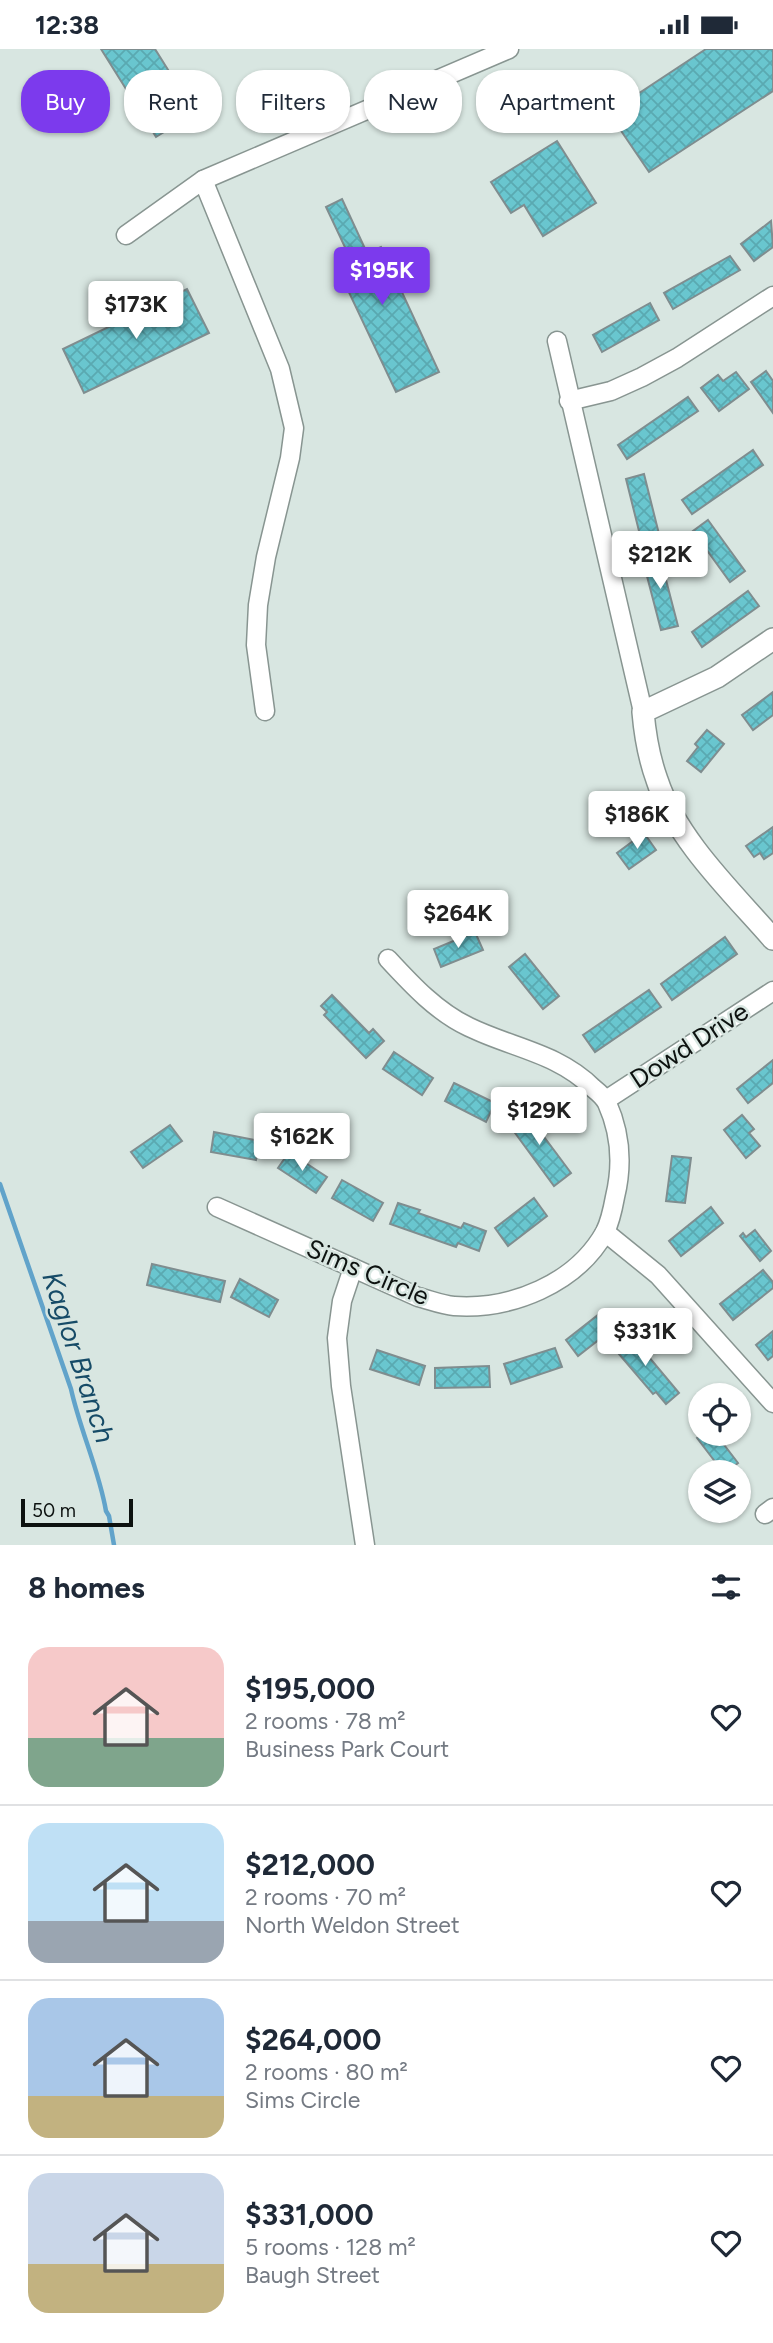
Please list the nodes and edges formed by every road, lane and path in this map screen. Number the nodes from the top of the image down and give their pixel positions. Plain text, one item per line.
1 (509, 49) edge
2 (203, 180) junction
3 (125, 235) dead end
4 (773, 296) edge
5 (557, 341) dead end
6 (569, 401) junction
7 (773, 639) edge
8 (265, 711) dead end
9 (643, 712) junction
10 (773, 939) edge
11 (388, 959) dead end
12 (773, 991) edge
13 (606, 1100) junction
14 (217, 1207) dead end
15 (605, 1232) junction
16 (353, 1268) junction
17 (773, 1403) edge
18 (365, 1545) edge

1 - 2 street
2 - 3 street
2 - 8 street
4 - 6 street
5 - 6 street
6 - 9 street
7 - 9 street
9 - 10 street
11 - 13 street, Sims Circle
12 - 13 street, Dowd Drive
13 - 15 street, Sims Circle
14 - 16 street, Sims Circle
15 - 16 street, Sims Circle
15 - 17 street
16 - 18 street

